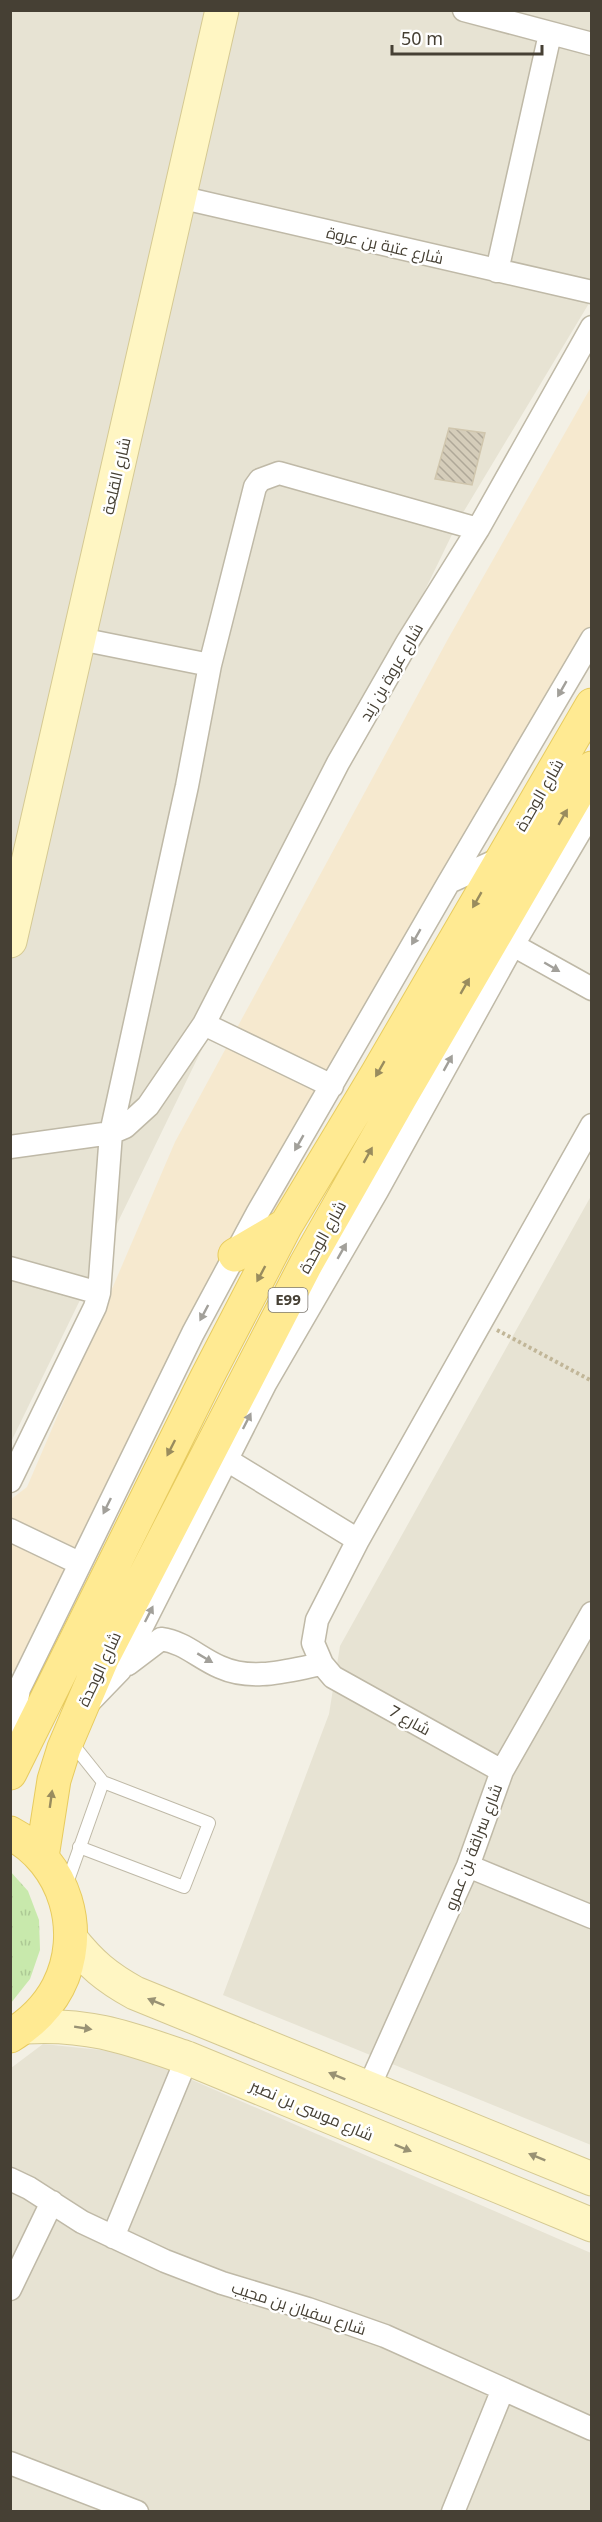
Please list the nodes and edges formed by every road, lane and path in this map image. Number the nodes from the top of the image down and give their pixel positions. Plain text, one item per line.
1 (222, 10) edge
2 (464, 10) edge
3 (550, 34) junction
4 (591, 44) edge
5 (179, 197) junction
6 (497, 271) junction
7 (591, 292) edge
8 (591, 327) edge
9 (478, 529) junction
10 (80, 639) junction
11 (591, 639) edge
12 (210, 665) junction
13 (591, 705) edge
14 (591, 768) edge
15 (591, 811) edge
16 (502, 858) junction
17 (449, 882) junction
18 (10, 941) edge
19 (513, 945) junction
20 (591, 989) edge
21 (204, 1024) junction
22 (332, 1086) junction
23 (591, 1125) edge
24 (111, 1133) junction
25 (10, 1147) edge
26 (377, 1191) junction
27 (286, 1225) junction
28 (329, 1225) junction
29 (235, 1256) junction
30 (10, 1268) edge
31 (99, 1293) junction
32 (481, 1322) junction
33 (591, 1381) edge
34 (227, 1460) junction
35 (10, 1480) edge
36 (10, 1530) edge
37 (358, 1540) junction
38 (80, 1563) junction
39 (591, 1613) edge
40 (322, 1664) junction
41 (120, 1670) junction
42 (15, 1687) edge
43 (74, 1725) junction
44 (16, 1765) edge
45 (502, 1771) junction
46 (103, 1782) junction
47 (10, 1833) edge
48 (79, 1847) junction
49 (42, 1857) junction
50 (468, 1866) junction
51 (64, 1893) junction
52 (591, 1917) edge
53 (71, 1939) junction
54 (18, 2032) edge
55 (187, 2058) junction
56 (368, 2089) junction
57 (10, 2179) edge
58 (591, 2179) edge
59 (52, 2202) junction
60 (591, 2225) edge
61 (113, 2237) junction
62 (10, 2289) edge
63 (503, 2390) junction
64 (591, 2428) edge
65 (10, 2463) edge
66 (137, 2511) edge
67 (453, 2511) edge

1 - 5 street, شارع القلعة
2 - 3 street
3 - 4 street
3 - 6 street
5 - 6 street, شارع عتبة بن عروة
5 - 10 street, شارع القلعة
6 - 7 street, شارع عتبة بن عروة
8 - 9 street, شارع عروة بن زيد
9 - 12 street
9 - 21 street, شارع عروة بن زيد
10 - 12 street
10 - 18 street, شارع القلعة
11 -> 17 street
12 - 24 street
13 - 16 main road, شارع الوحدة / E99
28 -> 14 main road, شارع الوحدة / E99
15 - 19 street
16 - 17 street
16 -> 27 main road, شارع الوحدة / E99
17 -> 22 street
19 -> 20 street
26 -> 19 street
21 - 22 street
21 - 24 street, شارع عروة بن زيد
22 -> 29 street
23 - 32 street
24 - 25 street
24 - 31 street
26 - 28 main road
34 -> 26 street
27 - 29 main road
27 -> 44 main road, شارع الوحدة / E99
28 - 43 main road, شارع الوحدة / E99
29 -> 38 street
30 - 31 street
31 - 35 street
32 - 33 path
32 - 37 street
34 - 37 street
41 -> 34 street
36 - 38 street
37 - 40 street
38 - 42 street
39 - 45 street, شارع سراقة بن عمرو
41 -> 40 street
40 - 45 street, شارع 7
41 - 43 street
42 - 44 street
43 - 46 lane
49 -> 43 main road, شارع الوحدة / E99
45 - 50 street, شارع سراقة بن عمرو
46 - 48 lane
46 - 48 lane
47 - 49 main road
48 - 51 lane
49 - 51 main road
50 - 52 street
50 - 56 street, شارع سراقة بن عمرو
51 - 53 main road
53 - 54 main road
56 -> 53 street
54 -> 55 street, شارع موسى بن نصير
55 -> 60 street, شارع موسى بن نصير
55 - 61 street
58 -> 56 street
57 - 59 street, شارع سفيان بن مجيب
59 - 61 street, شارع سفيان بن مجيب
59 - 62 street
61 - 63 street, شارع سفيان بن مجيب
63 - 64 street, شارع سفيان بن مجيب
63 - 67 street
65 - 66 street

